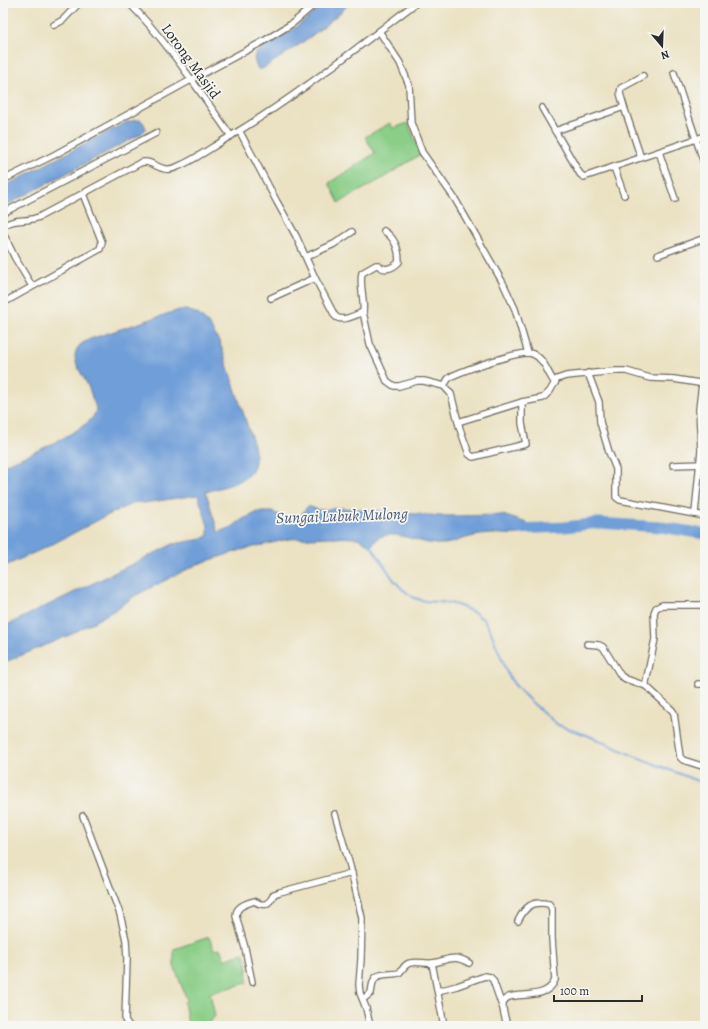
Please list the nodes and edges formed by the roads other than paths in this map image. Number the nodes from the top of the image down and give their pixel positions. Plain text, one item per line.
1 (79, 3) edge
2 (128, 3) edge
3 (316, 3) edge
4 (416, 3) edge
5 (54, 25) dead end
6 (379, 31) junction
7 (674, 73) dead end
8 (643, 76) dead end
9 (191, 80) junction
10 (624, 107) junction
11 (542, 108) dead end
12 (555, 131) junction
13 (240, 132) junction
14 (156, 133) dead end
15 (231, 136) junction
16 (705, 136) edge
17 (696, 139) junction
18 (659, 152) junction
19 (641, 158) junction
20 (705, 166) edge
21 (614, 167) junction
22 (3, 180) edge
23 (83, 194) junction
24 (624, 195) dead end
25 (675, 199) dead end
26 (3, 213) edge
27 (3, 226) edge
28 (384, 231) dead end
29 (352, 232) dead end
30 (3, 233) edge
31 (705, 238) edge
32 (658, 255) dead end
33 (306, 257) junction
34 (315, 278) junction
35 (32, 286) junction
36 (271, 298) dead end
37 (3, 303) edge
38 (363, 312) junction
39 (528, 353) junction
40 (588, 373) junction
41 (555, 383) junction
42 (704, 384) edge
43 (444, 386) junction
44 (522, 402) junction
45 (458, 422) junction
46 (702, 464) edge
47 (673, 465) dead end
48 (695, 514) junction
49 (705, 516) edge
50 (705, 605) edge
51 (587, 644) dead end
52 (698, 684) dead end
53 (705, 684) edge
54 (646, 686) junction
55 (705, 767) edge
56 (335, 814) dead end
57 (83, 816) dead end
58 (352, 873) junction
59 (518, 921) dead end
60 (432, 963) junction
61 (469, 963) dead end
62 (252, 982) dead end
63 (438, 991) junction
64 (363, 1000) junction
65 (502, 1006) junction
66 (129, 1026) edge
67 (370, 1026) edge
68 (444, 1026) edge
69 (507, 1026) edge

1 - 5 street
2 - 9 street, Lorong Masjid
3 - 9 street
4 - 6 street
6 - 13 street
6 - 39 street
7 - 17 street
8 - 10 street
9 - 15 street, Lorong Masjid
9 - 22 street
10 - 12 street
10 - 19 street
11 - 12 street
12 - 21 street
13 - 15 street
13 - 33 street
14 - 26 street
15 - 23 street
16 - 17 street
17 - 18 street
17 - 20 street
18 - 19 street
18 - 25 street
19 - 21 street
21 - 24 street
23 - 27 street
23 - 35 street
28 - 38 street
29 - 33 street
30 - 35 street
31 - 32 street
33 - 34 street
34 - 36 street
34 - 38 street
35 - 37 street
38 - 43 street
39 - 41 street
39 - 43 street
40 - 41 street
40 - 42 street
40 - 48 street
41 - 44 street
42 - 46 street
43 - 45 street
44 - 45 street
44 - 45 street
46 - 47 street
46 - 48 street
48 - 49 street
50 - 54 street
51 - 54 street
52 - 53 street
54 - 55 street
56 - 58 street
57 - 66 street
58 - 62 street
58 - 64 street
59 - 65 street
60 - 61 street
60 - 63 street
60 - 64 street
63 - 65 street
63 - 68 street
64 - 67 street
65 - 69 street

